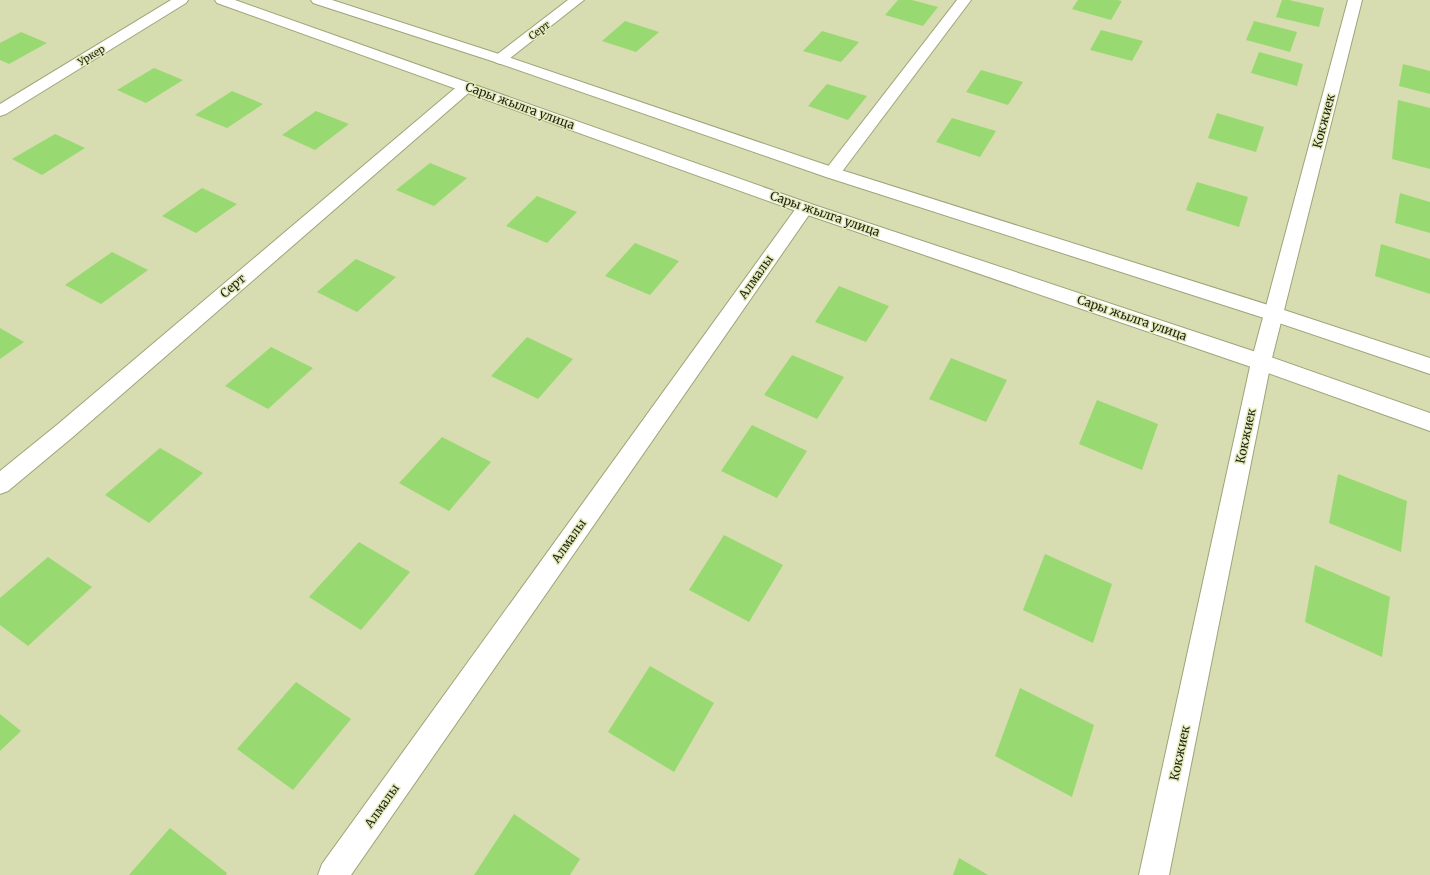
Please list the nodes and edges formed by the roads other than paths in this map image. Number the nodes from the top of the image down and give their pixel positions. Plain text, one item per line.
1 (181, 0) edge
2 (222, 0) edge
3 (318, 0) edge
4 (577, 0) edge
5 (964, 0) edge
6 (1355, 0) edge
7 (500, 59) junction
8 (466, 87) junction
9 (0, 111) edge
10 (832, 172) junction
11 (805, 208) junction
12 (1274, 314) junction
13 (1262, 362) junction
14 (1430, 366) edge
15 (1430, 422) edge
16 (0, 484) edge
17 (333, 875) edge
18 (1154, 875) edge

1 - 9 street, Уркер
2 - 8 street, Сары жылга улица
3 - 7 street
4 - 7 street, Серт
5 - 10 street
6 - 12 street, Кокжиек
7 - 10 street
8 - 11 street, Сары жылга улица
8 - 16 street, Серт
10 - 12 street
11 - 13 street, Сары жылга улица
11 - 17 street, Алмалы
12 - 13 street, Кокжиек
12 - 14 street
13 - 15 street, Сары жылга улица
13 - 18 street, Кокжиек

